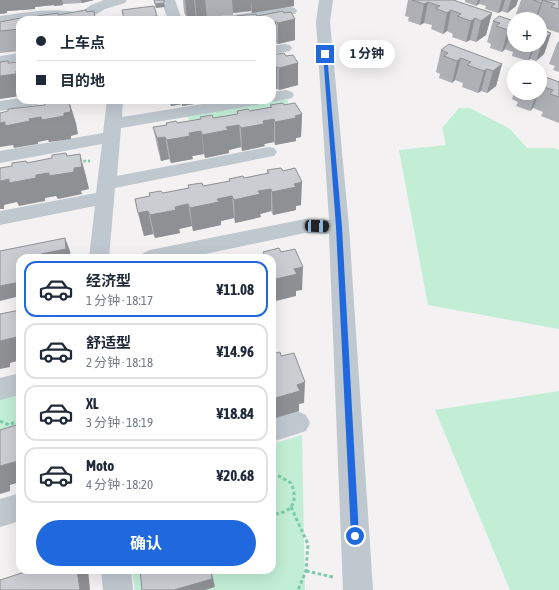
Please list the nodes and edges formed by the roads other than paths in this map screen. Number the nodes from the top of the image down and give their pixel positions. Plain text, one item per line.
1 (120, 0) edge
2 (168, 0) edge
3 (326, 0) edge
4 (290, 11) edge
5 (44, 16) edge
6 (62, 16) edge
7 (87, 16) edge
8 (174, 16) edge
9 (253, 16) edge
10 (16, 19) edge
11 (0, 20) edge
12 (16, 58) edge
13 (0, 60) edge
14 (16, 63) edge
15 (0, 65) edge
16 (16, 103) edge
17 (115, 104) edge
18 (237, 104) edge
19 (0, 106) edge
20 (112, 131) junction
21 (268, 152) dead end
22 (0, 157) edge
23 (106, 191) junction
24 (0, 218) edge
25 (339, 227) junction
26 (99, 254) edge
27 (169, 254) edge
28 (16, 385) edge
29 (0, 389) edge
30 (297, 423) dead end
31 (276, 429) edge
32 (16, 508) edge
33 (0, 512) edge
34 (116, 574) edge
35 (118, 590) edge
36 (358, 590) edge

1 - 7 street
2 - 8 street
3 - 25 street
4 - 9 street
5 - 6 street
10 - 11 street
12 - 13 street
14 - 15 street
16 - 19 street
17 - 20 street
18 - 20 street
20 - 22 street
20 - 23 street
21 - 23 street
23 - 24 street
23 - 26 street
25 - 27 street
25 - 36 street
28 - 29 street
30 - 31 street
32 - 33 street
34 - 35 street

